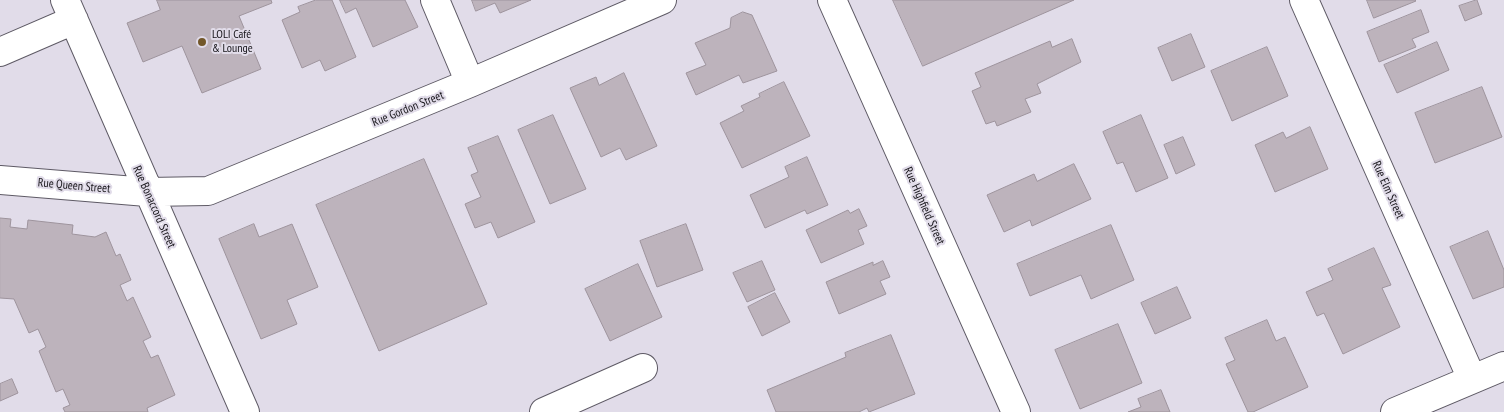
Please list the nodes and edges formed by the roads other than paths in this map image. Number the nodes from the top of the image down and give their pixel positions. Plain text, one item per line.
1 (435, 0) edge
2 (662, 0) edge
3 (832, 0) edge
4 (1304, 0) edge
5 (69, 10) edge
6 (0, 52) edge
7 (470, 83) junction
8 (0, 180) edge
9 (147, 192) junction
10 (1504, 366) edge
11 (643, 368) dead end
12 (1472, 379) junction
13 (245, 412) edge
14 (544, 412) edge
15 (1016, 412) edge
16 (1395, 412) edge

1 - 7 street
2 - 7 street, Rue Gordon Street
3 - 15 street, Rue Highfield Street
4 - 12 street, Rue Elm Street
5 - 6 street
5 - 9 street, Rue Bonaccord Street
7 - 9 street, Rue Gordon Street
8 - 9 street, Rue Queen Street
9 - 13 street, Rue Bonaccord Street
10 - 12 street
11 - 14 street
12 - 16 street

